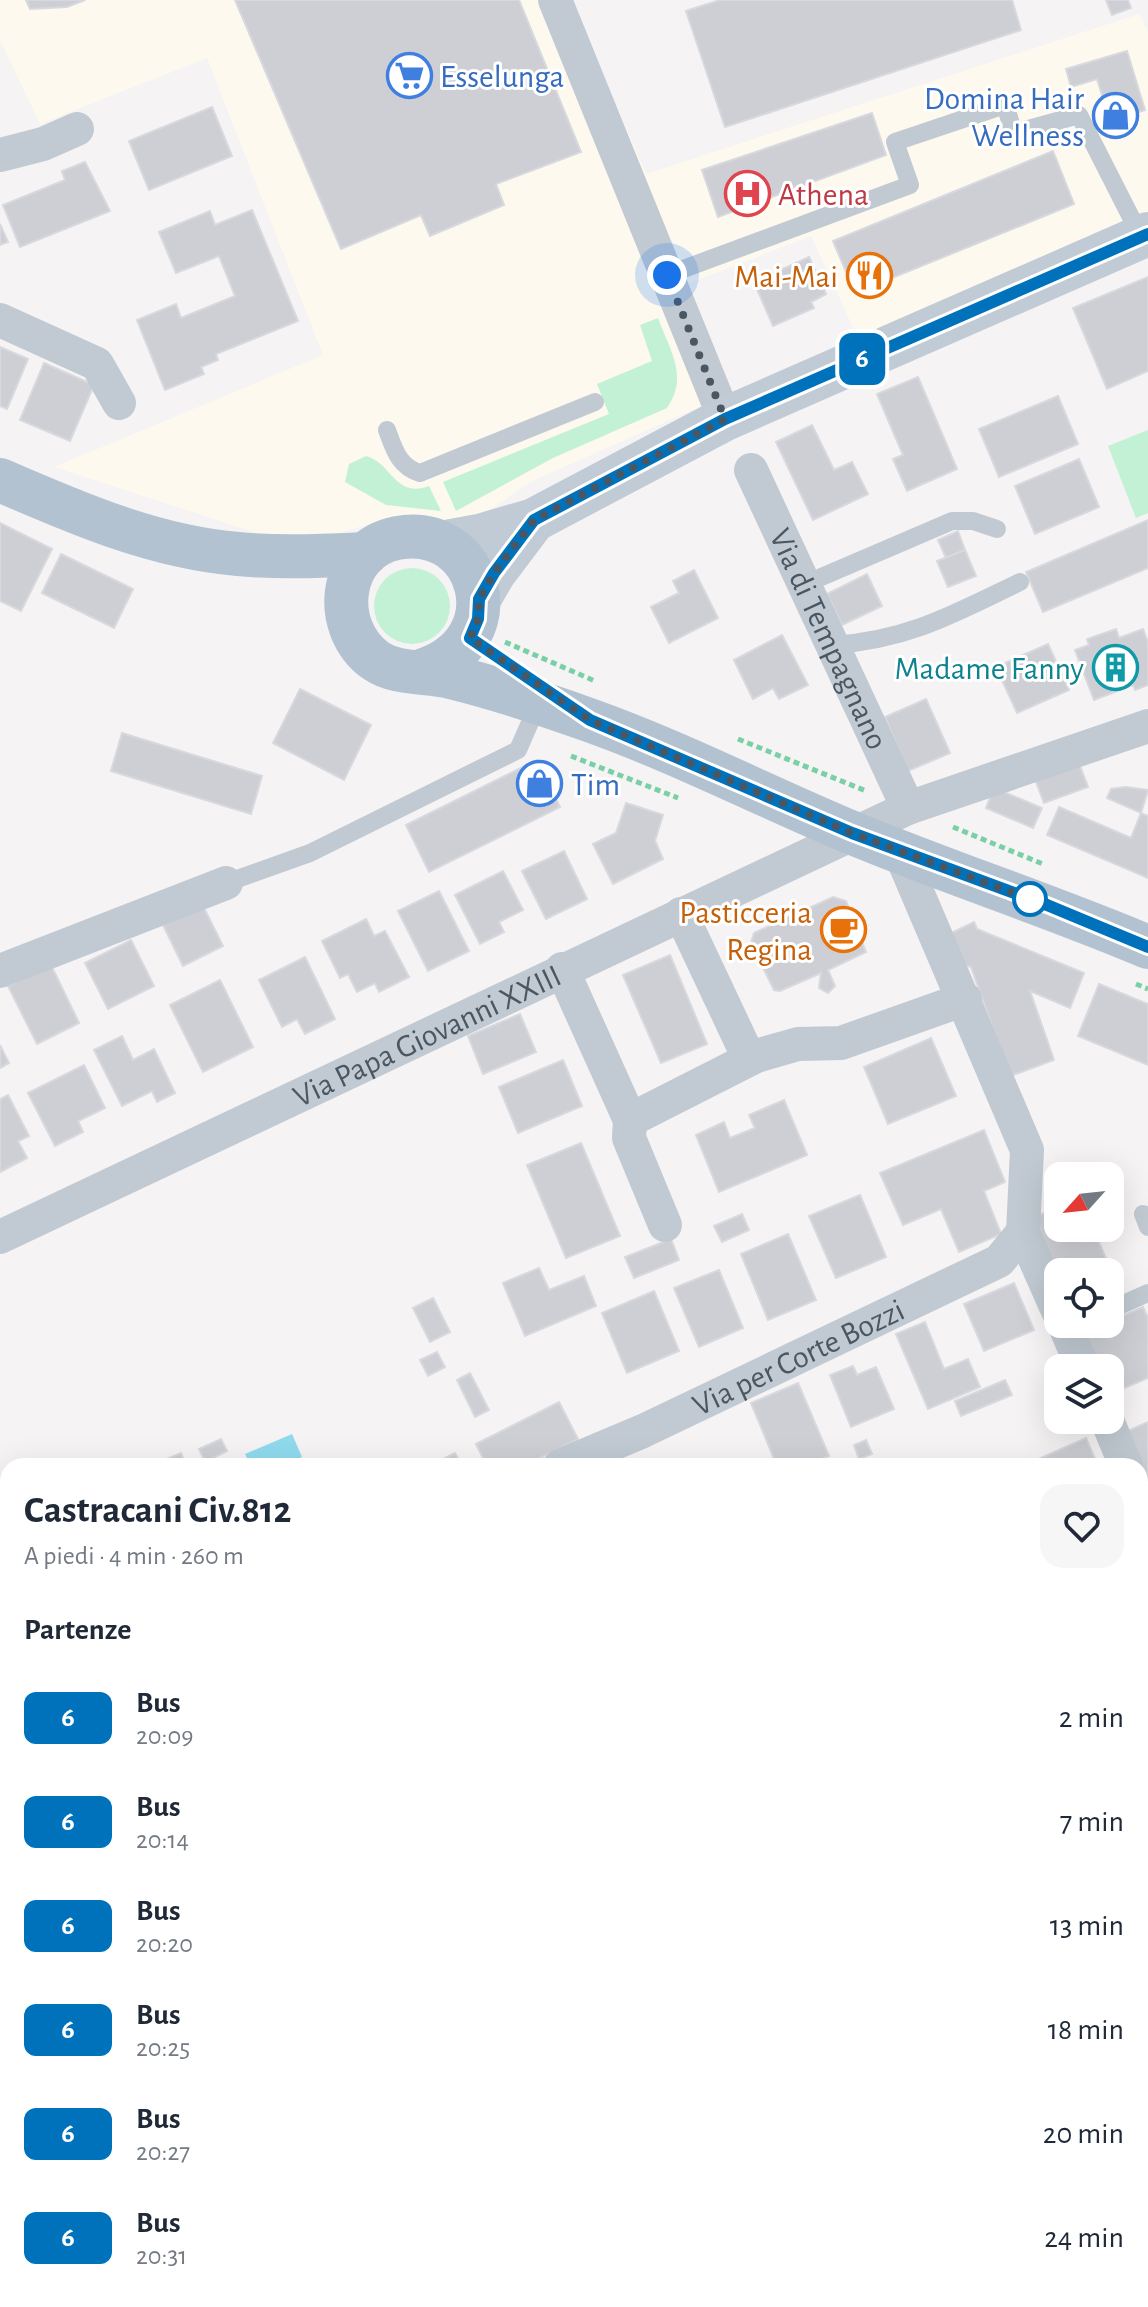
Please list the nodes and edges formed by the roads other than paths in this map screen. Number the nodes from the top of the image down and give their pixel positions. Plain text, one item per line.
1 (555, 0) edge
2 (77, 129) dead end
3 (0, 155) edge
4 (1145, 235) edge
5 (667, 275) junction
6 (0, 320) edge
7 (595, 402) dead end
8 (119, 403) dead end
9 (725, 419) junction
10 (387, 430) dead end
11 (751, 470) dead end
12 (0, 480) edge
13 (534, 520) junction
14 (997, 529) dead end
15 (441, 543) junction
16 (237, 554) junction
17 (366, 554) junction
18 (1020, 582) dead end
19 (805, 584) junction
20 (344, 607) junction
21 (474, 618) junction
22 (833, 645) junction
23 (421, 671) junction
24 (538, 704) junction
25 (590, 720) junction
26 (1148, 726) edge
27 (908, 808) junction
28 (852, 833) junction
29 (900, 852) junction
30 (226, 883) joint
31 (681, 914) junction
32 (1148, 947) edge
33 (562, 969) junction
34 (0, 971) edge
35 (965, 999) junction
36 (756, 1056) junction
37 (630, 1120) junction
38 (665, 1225) dead end
39 (1023, 1232) junction
40 (0, 1237) edge
41 (1044, 1275) edge
42 (1148, 1293) edge
43 (1124, 1304) edge
44 (1113, 1434) edge
45 (579, 1458) edge
46 (1123, 1458) edge

1 - 5 street
2 - 3 street
4 - 5 lane
4 - 9 main road
5 - 9 street
6 - 8 street
7 - 10 lane
9 - 13 main road
11 - 19 street, Via di Tempagnano
12 - 16 main road
13 - 15 main road
13 - 21 main road
14 - 19 lane
15 - 17 main road
15 - 21 main road
16 - 17 main road
16 - 20 main road
17 - 20 main road
18 - 22 lane
19 - 22 street, Via di Tempagnano
20 - 23 main road
21 - 23 main road
21 - 25 main road
22 - 27 street, Via di Tempagnano
23 - 24 main road
24 - 25 main road
24 - 30 lane
25 - 28 main road
26 - 27 street, Via Papa Giovanni XXIII
27 - 28 street, Via Papa Giovanni XXIII
28 - 29 main road
28 - 31 street, Via Papa Giovanni XXIII
29 - 32 main road
29 - 35 street
30 - 34 street
31 - 33 street, Via Papa Giovanni XXIII
31 - 36 street
33 - 37 street
33 - 40 street, Via Papa Giovanni XXIII
35 - 36 street
35 - 39 street
36 - 37 street
37 - 38 street
39 - 41 street
39 - 45 street, Via per Corte Bozzi
42 - 43 lane
44 - 46 street

